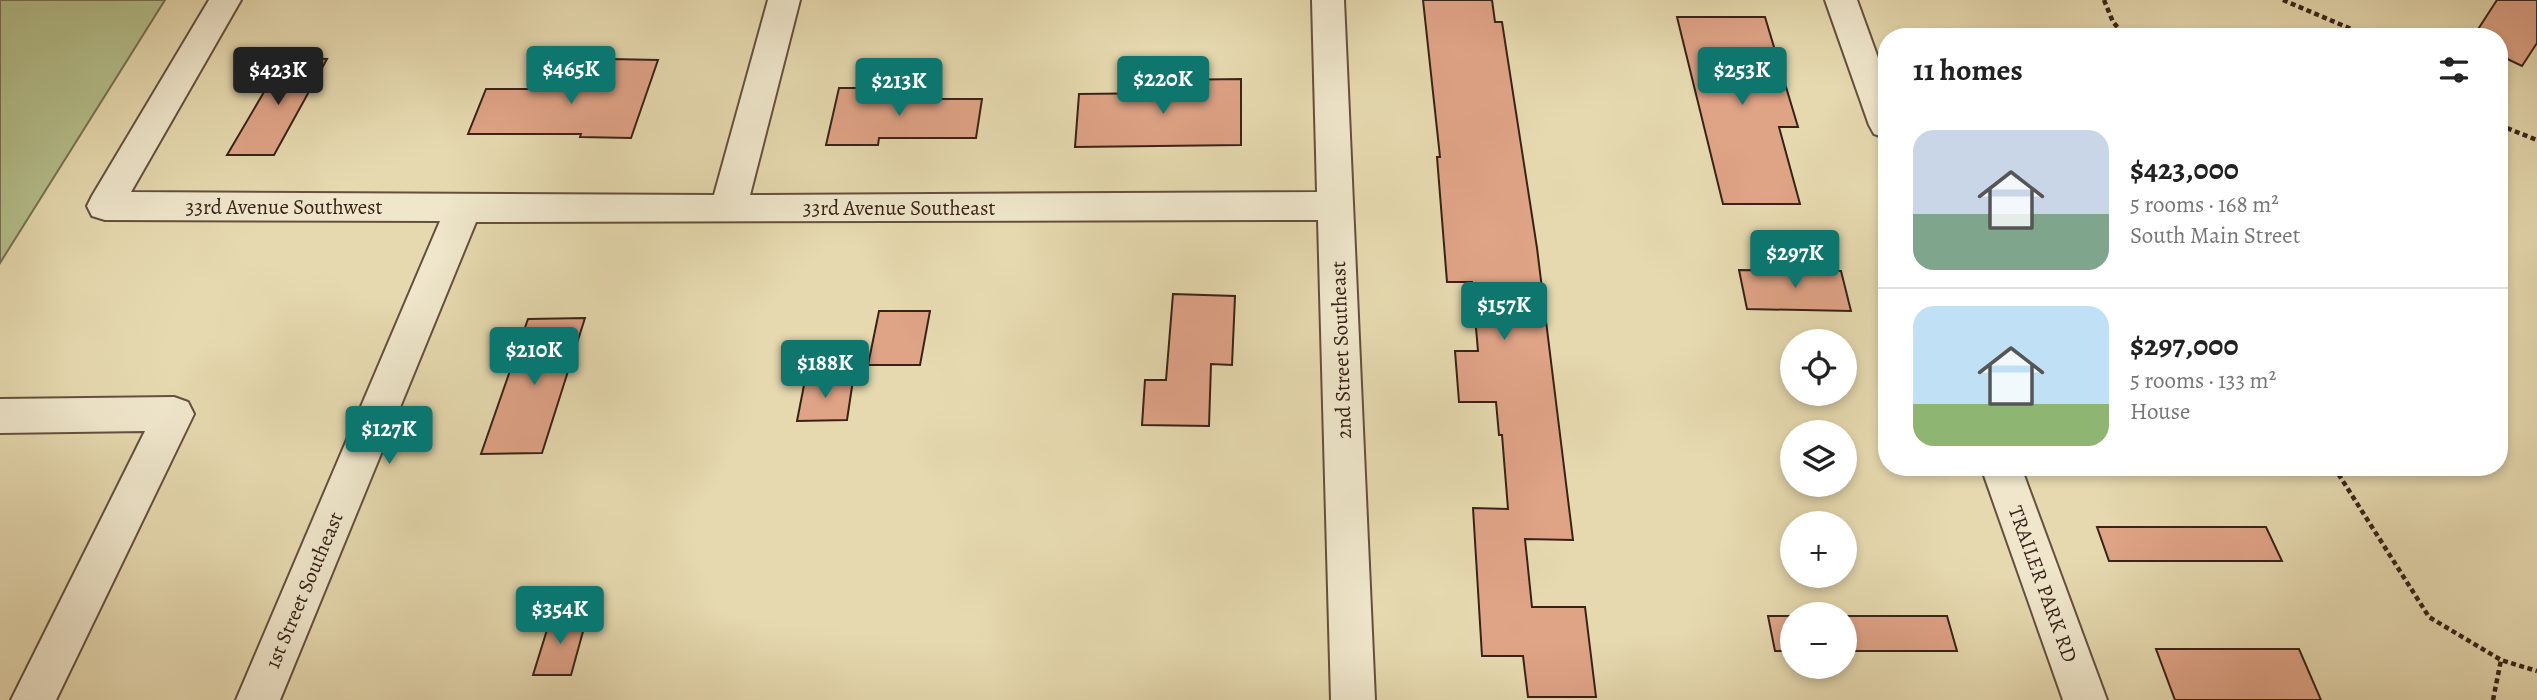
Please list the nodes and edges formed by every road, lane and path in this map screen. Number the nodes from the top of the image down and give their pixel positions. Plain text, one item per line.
1 (225, 0) edge
2 (784, 0) edge
3 (1328, 0) edge
4 (1841, 0) edge
5 (2104, 0) edge
6 (2283, 0) edge
7 (2118, 28) edge
8 (2349, 28) edge
9 (1878, 103) edge
10 (2508, 129) edge
11 (2537, 140) edge
12 (1336, 206) junction
13 (463, 209) junction
14 (728, 209) junction
15 (0, 416) edge
16 (2004, 476) edge
17 (2340, 476) edge
18 (2501, 660) junction
19 (2537, 671) edge
20 (33, 700) edge
21 (258, 700) edge
22 (1353, 700) edge
23 (2085, 700) edge
24 (2493, 700) edge

1 - 13 street, 33rd Avenue Southwest
2 - 14 street
3 - 12 street, 2nd Street Southeast
4 - 9 street
5 - 7 path
6 - 8 path
10 - 11 path
12 - 14 street, 33rd Avenue Southeast
12 - 22 street, 2nd Street Southeast
13 - 14 street, 33rd Avenue Southeast
13 - 21 street, 1st Street Southeast
15 - 20 street
16 - 23 street, TRAILER PARK RD
17 - 18 path
18 - 19 path
18 - 24 path

